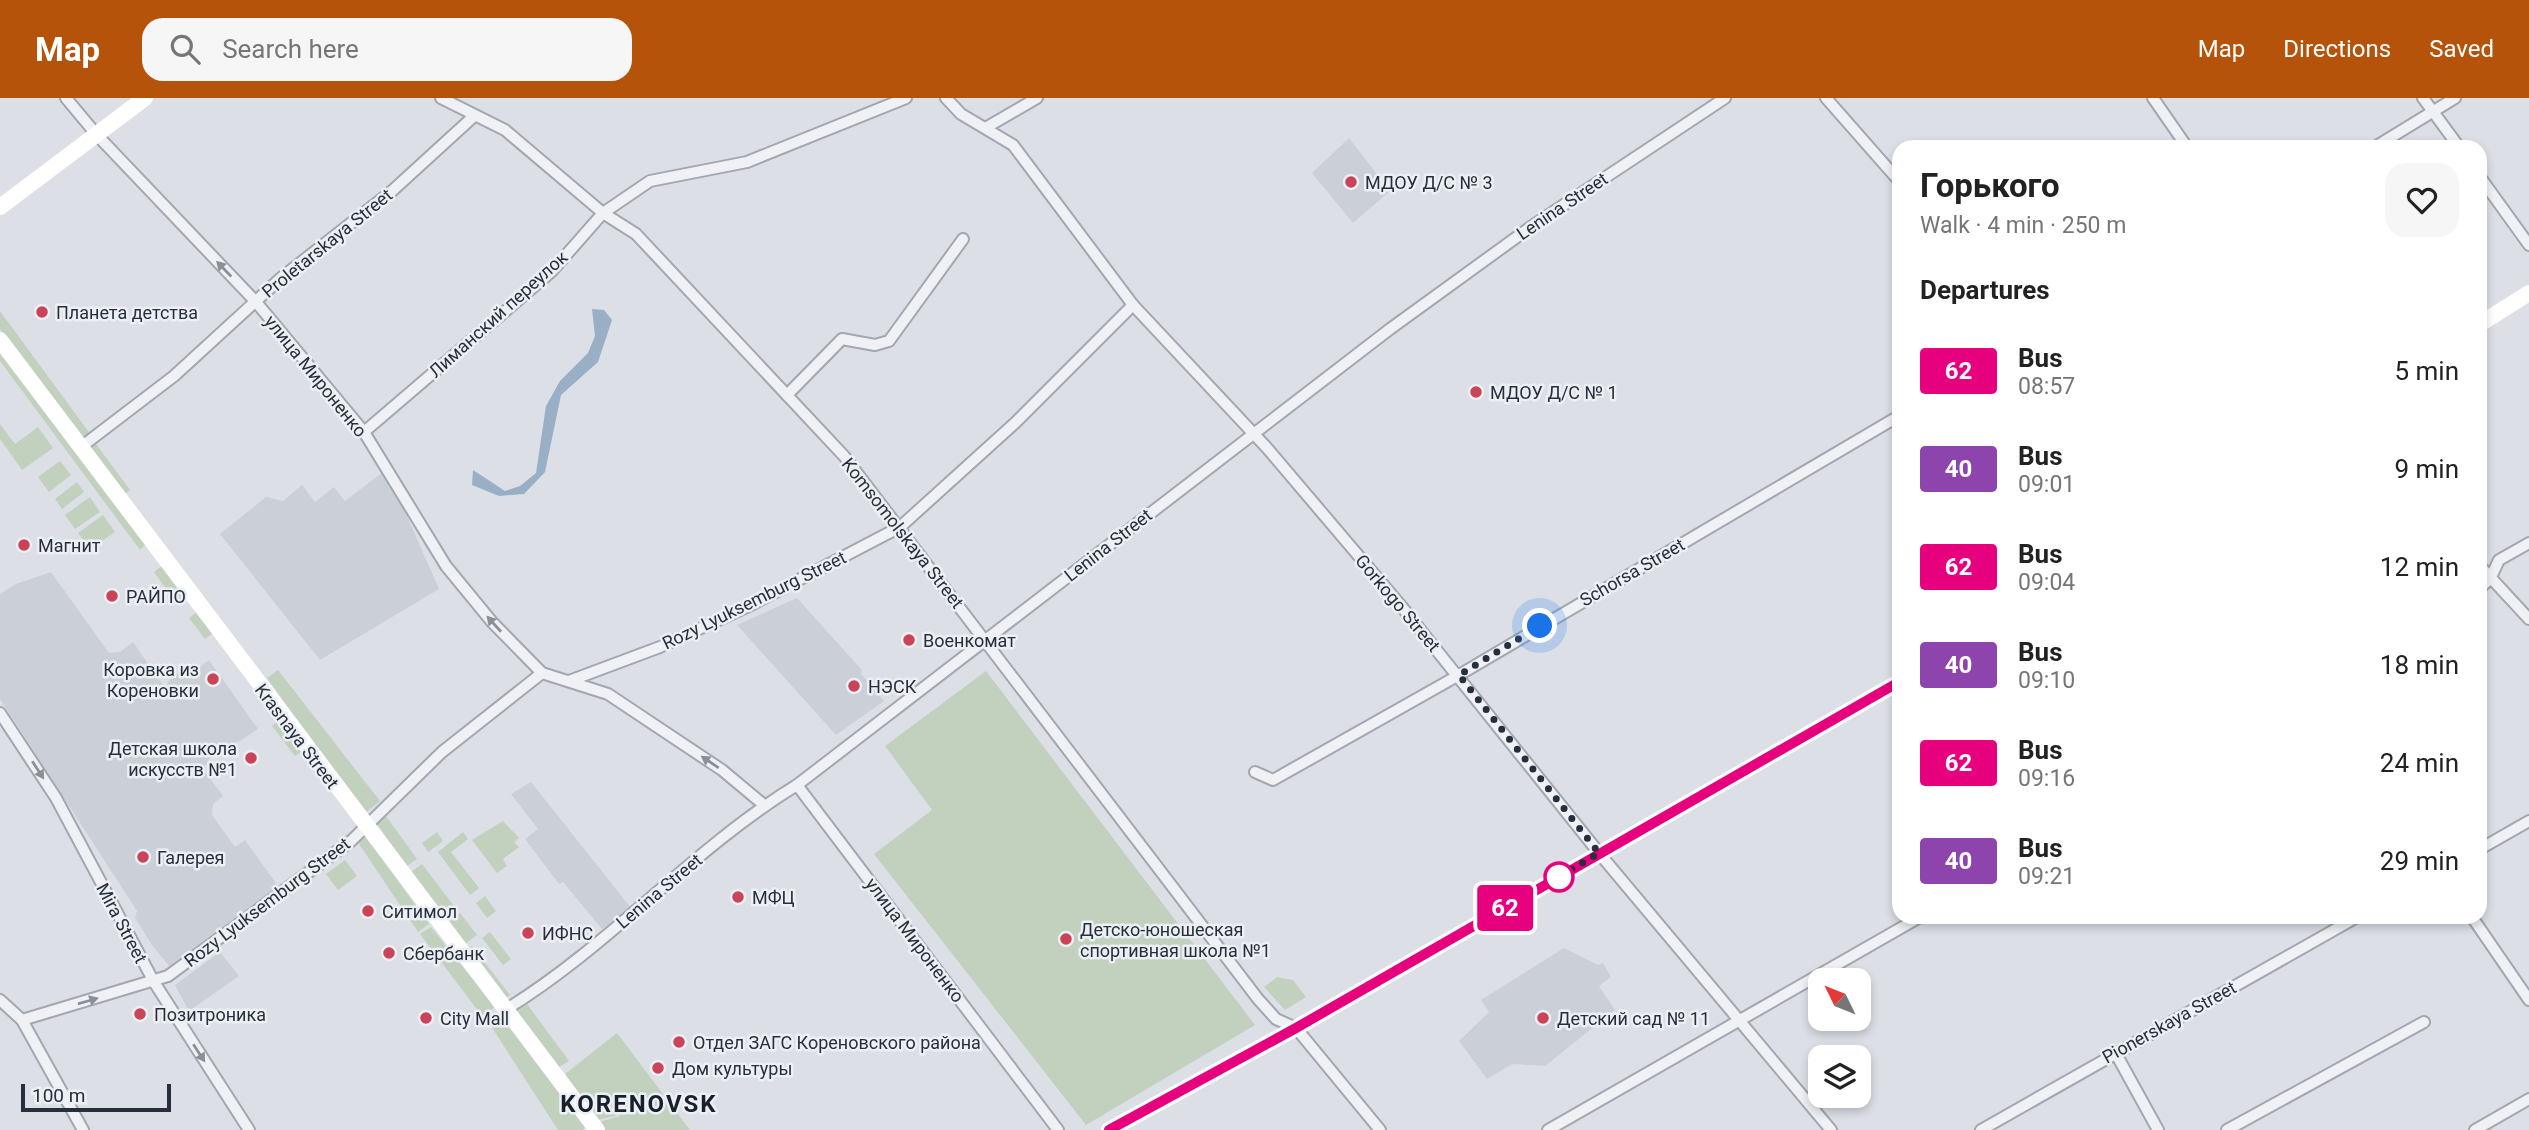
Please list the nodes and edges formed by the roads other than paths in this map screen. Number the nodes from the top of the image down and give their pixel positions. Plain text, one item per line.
1 (66, 98) edge
2 (145, 98) edge
3 (441, 98) edge
4 (906, 98) edge
5 (946, 98) edge
6 (1037, 98) edge
7 (1725, 98) edge
8 (1826, 98) edge
9 (2153, 98) edge
10 (2423, 98) edge
11 (2455, 98) edge
12 (2433, 112) junction
13 (473, 117) junction
14 (987, 127) junction
15 (96, 134) junction
16 (2183, 140) edge
17 (2387, 140) edge
18 (2454, 140) edge
19 (1892, 173) edge
20 (2487, 187) edge
21 (0, 207) edge
22 (603, 213) junction
23 (963, 239) dead end
24 (2529, 245) edge
25 (2529, 293) edge
26 (256, 302) junction
27 (1133, 305) junction
28 (2487, 320) edge
29 (0, 340) edge
30 (787, 395) junction
31 (1892, 420) edge
32 (364, 432) junction
33 (1253, 435) junction
34 (81, 447) junction
35 (900, 527) junction
36 (2529, 543) edge
37 (2487, 575) edge
38 (2490, 579) junction
39 (2487, 582) edge
40 (2529, 619) edge
41 (985, 641) junction
42 (542, 673) junction
43 (1459, 675) junction
44 (569, 681) junction
45 (1892, 686) edge
46 (0, 713) edge
47 (1255, 772) dead end
48 (797, 785) junction
49 (764, 805) junction
50 (2529, 821) edge
51 (366, 827) junction
52 (2487, 845) edge
53 (1599, 853) junction
54 (1908, 924) edge
55 (2344, 924) edge
56 (2477, 924) edge
57 (154, 982) junction
58 (0, 1000) edge
59 (2529, 1000) edge
60 (505, 1010) junction
61 (1741, 1019) junction
62 (22, 1020) junction
63 (2424, 1022) dead end
64 (1296, 1028) junction
65 (2115, 1052) junction
66 (2529, 1099) edge
67 (83, 1130) edge
68 (248, 1130) edge
69 (597, 1130) edge
70 (1058, 1130) edge
71 (1109, 1130) edge
72 (1380, 1130) edge
73 (1548, 1130) edge
74 (1831, 1130) edge
75 (1981, 1130) edge
76 (2158, 1130) edge
77 (2227, 1130) edge
78 (2475, 1130) edge

1 - 15 street, улица Мироненко
2 - 15 main road
3 - 13 street, Komsomolskaya Street
4 - 22 street, Лиманский переулок
5 - 14 street, Gorkogo Street
6 - 14 street
7 - 33 street, Lenina Street
8 - 19 street
9 - 16 street
10 - 12 street
11 - 12 street
12 - 17 street
12 - 18 street
13 - 22 street, Komsomolskaya Street
13 - 26 street, Proletarskaya Street
14 - 27 street, Gorkogo Street
15 - 21 main road
26 -> 15 street, улица Мироненко
20 - 24 street
22 - 30 street, Komsomolskaya Street
22 - 32 street, Лиманский переулок
23 - 30 street
25 - 28 main road
26 - 32 street, улица Мироненко
26 - 34 street, Proletarskaya Street
27 - 33 street, Gorkogo Street
27 - 35 street, Rozy Lyuksemburg Street
29 - 34 main road, Krasnaya Street
30 - 35 street, Komsomolskaya Street
31 - 43 street, Schorsa Street
42 -> 32 street, улица Мироненко
33 - 41 street, Lenina Street
33 - 43 street, Gorkogo Street
34 - 51 main road, Krasnaya Street
35 - 41 street, Komsomolskaya Street
35 - 44 street, Rozy Lyuksemburg Street
36 - 38 street
37 - 38 street
38 - 39 street
38 - 40 street
41 - 48 street, Lenina Street
41 - 64 street, Komsomolskaya Street
42 - 44 street
42 - 51 street, Rozy Lyuksemburg Street
43 - 47 street, Schorsa Street
43 - 53 street, Gorkogo Street
49 -> 44 street
45 - 53 main road
46 -> 57 street, Mira Street
48 - 49 street, Lenina Street
48 - 70 street, улица Мироненко
49 - 60 street, Lenina Street
50 - 52 street
51 - 57 street, Rozy Lyuksemburg Street
51 - 60 main road, Krasnaya Street
53 - 61 street, Gorkogo Street
53 - 64 main road
54 - 61 street
55 - 65 street, Pionerskaya Street
56 - 59 street
62 -> 57 street, Rozy Lyuksemburg Street
57 -> 68 street, Mira Street
58 - 62 street
60 - 69 main road, Krasnaya Street
61 - 73 street
61 - 74 street, Gorkogo Street
62 - 67 street
63 - 77 street
64 - 71 main road
64 - 72 street, Komsomolskaya Street
65 - 75 street, Pionerskaya Street
65 - 76 street
66 - 78 street

